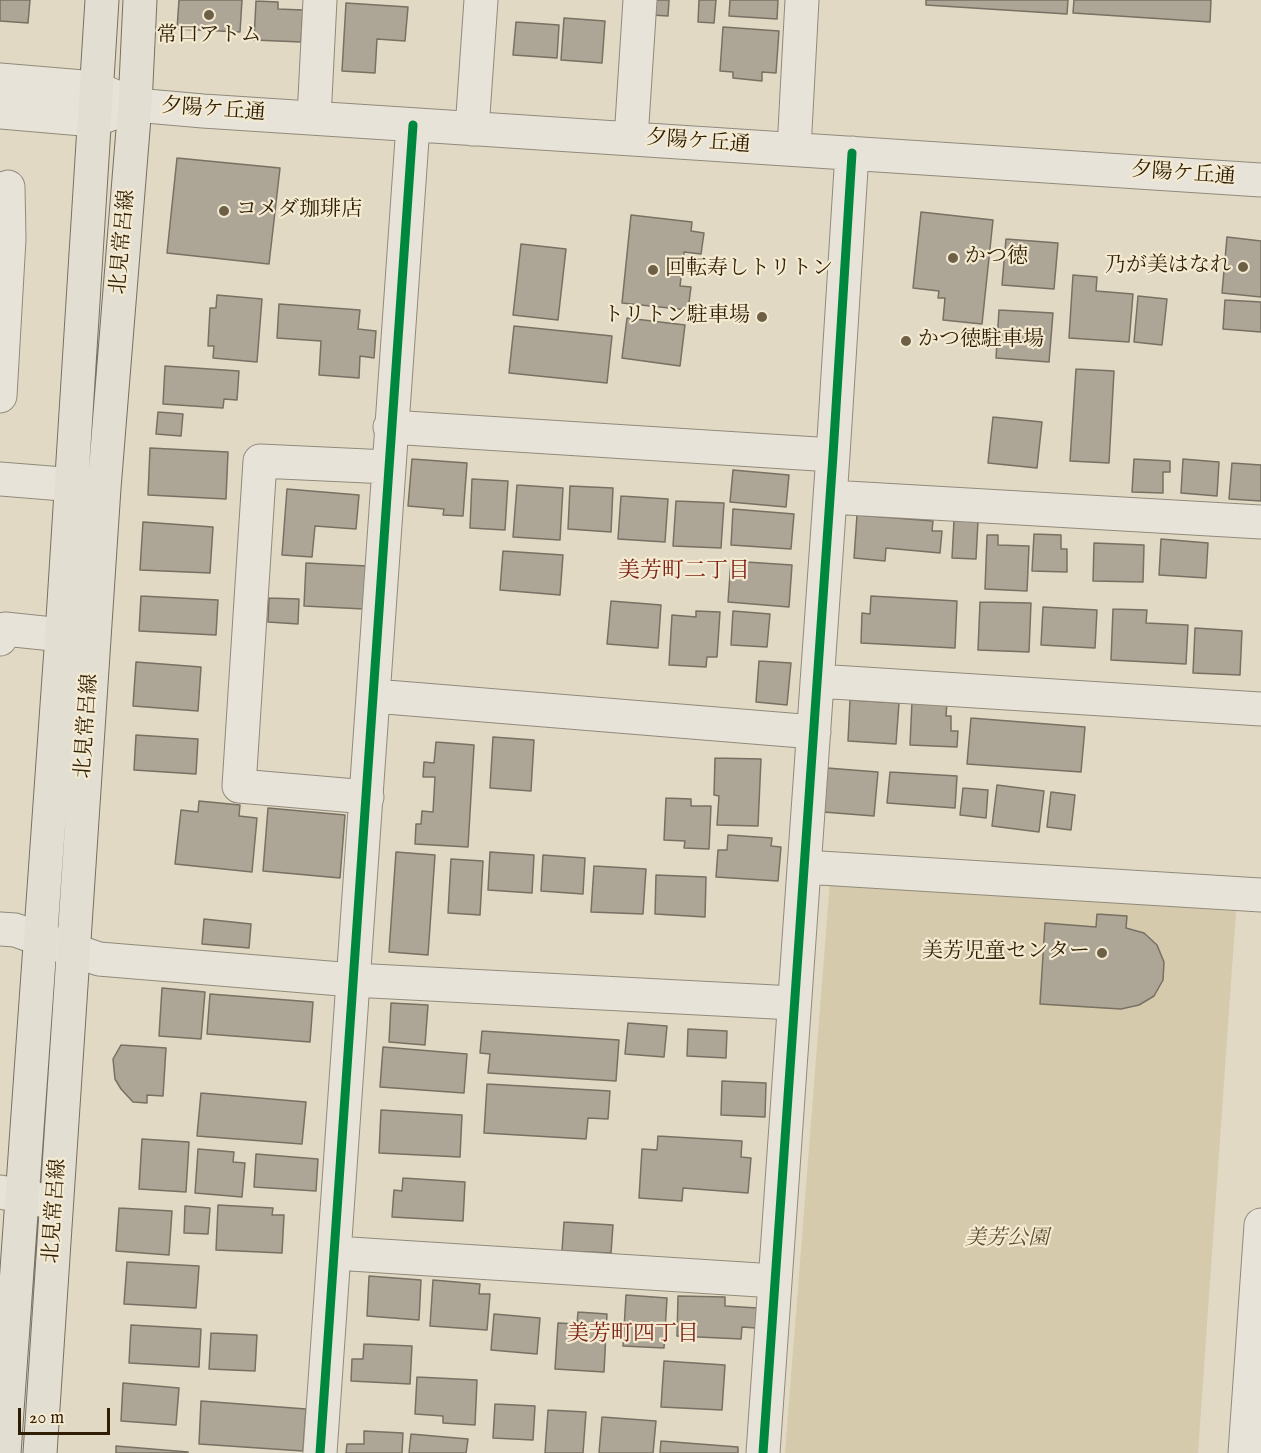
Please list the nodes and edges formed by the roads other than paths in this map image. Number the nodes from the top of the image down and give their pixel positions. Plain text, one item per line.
1 (102, 0) edge
2 (140, 0) edge
3 (320, 0) edge
4 (481, 0) edge
5 (640, 0) edge
6 (802, 0) edge
7 (0, 80) edge
8 (95, 104) junction
9 (135, 105) junction
10 (0, 112) edge
11 (314, 118) junction
12 (413, 125) junction
13 (472, 129) junction
14 (631, 139) junction
15 (794, 149) junction
16 (852, 153) junction
17 (1261, 180) edge
18 (8, 187) dead end
19 (0, 396) edge
20 (390, 427) junction
21 (833, 455) junction
22 (388, 467) junction
23 (0, 479) edge
24 (71, 486) junction
25 (104, 488) junction
26 (830, 497) junction
27 (1261, 522) edge
28 (62, 635) junction
29 (0, 639) edge
30 (817, 681) junction
31 (374, 696) junction
32 (1261, 709) edge
33 (814, 732) junction
34 (366, 797) junction
35 (804, 867) junction
36 (1261, 895) edge
37 (0, 929) edge
38 (39, 937) junction
39 (74, 950) junction
40 (353, 980) junction
41 (794, 1003) junction
42 (10, 1195) edge
43 (56, 1203) junction
44 (1261, 1225) edge
45 (335, 1253) junction
46 (775, 1281) junction
47 (1256, 1353) edge
48 (4, 1453) edge
49 (39, 1453) edge
50 (320, 1453) edge
51 (762, 1453) edge
52 (1245, 1453) edge

1 - 8 main road, 北見常呂線
2 - 9 main road, 北見常呂線
3 - 11 street
4 - 13 street
5 - 14 street
6 - 15 street
7 - 8 street, 夕陽ケ丘通
8 - 9 street, 夕陽ケ丘通
8 - 10 street, 夕陽ケ丘通
8 - 24 main road, 北見常呂線
9 - 11 street, 夕陽ケ丘通
9 - 25 main road, 北見常呂線
11 - 12 street, 夕陽ケ丘通
12 - 13 street, 夕陽ケ丘通
12 - 20 street
13 - 14 street, 夕陽ケ丘通
14 - 15 street, 夕陽ケ丘通
15 - 16 street, 夕陽ケ丘通
16 - 17 street, 夕陽ケ丘通
16 - 21 street
18 - 19 street
20 - 21 street
20 - 22 street
21 - 26 street
22 - 31 street
22 - 34 street
23 - 24 street
24 - 25 street
24 - 28 main road, 北見常呂線
25 - 39 main road, 北見常呂線
26 - 27 street
26 - 30 street
28 - 29 street
28 - 38 main road, 北見常呂線
30 - 32 street
30 - 33 street
31 - 33 street
31 - 34 street
33 - 35 street
34 - 40 street
35 - 36 street
35 - 41 street
37 - 38 street
38 - 39 street
38 - 42 main road, 北見常呂線
39 - 40 street
39 - 43 main road, 北見常呂線
40 - 41 street
40 - 45 street
41 - 46 street
42 - 43 street
42 - 48 main road, 北見常呂線
43 - 49 main road, 北見常呂線
44 - 47 street
45 - 46 street
45 - 50 street
46 - 51 street
47 - 52 street

